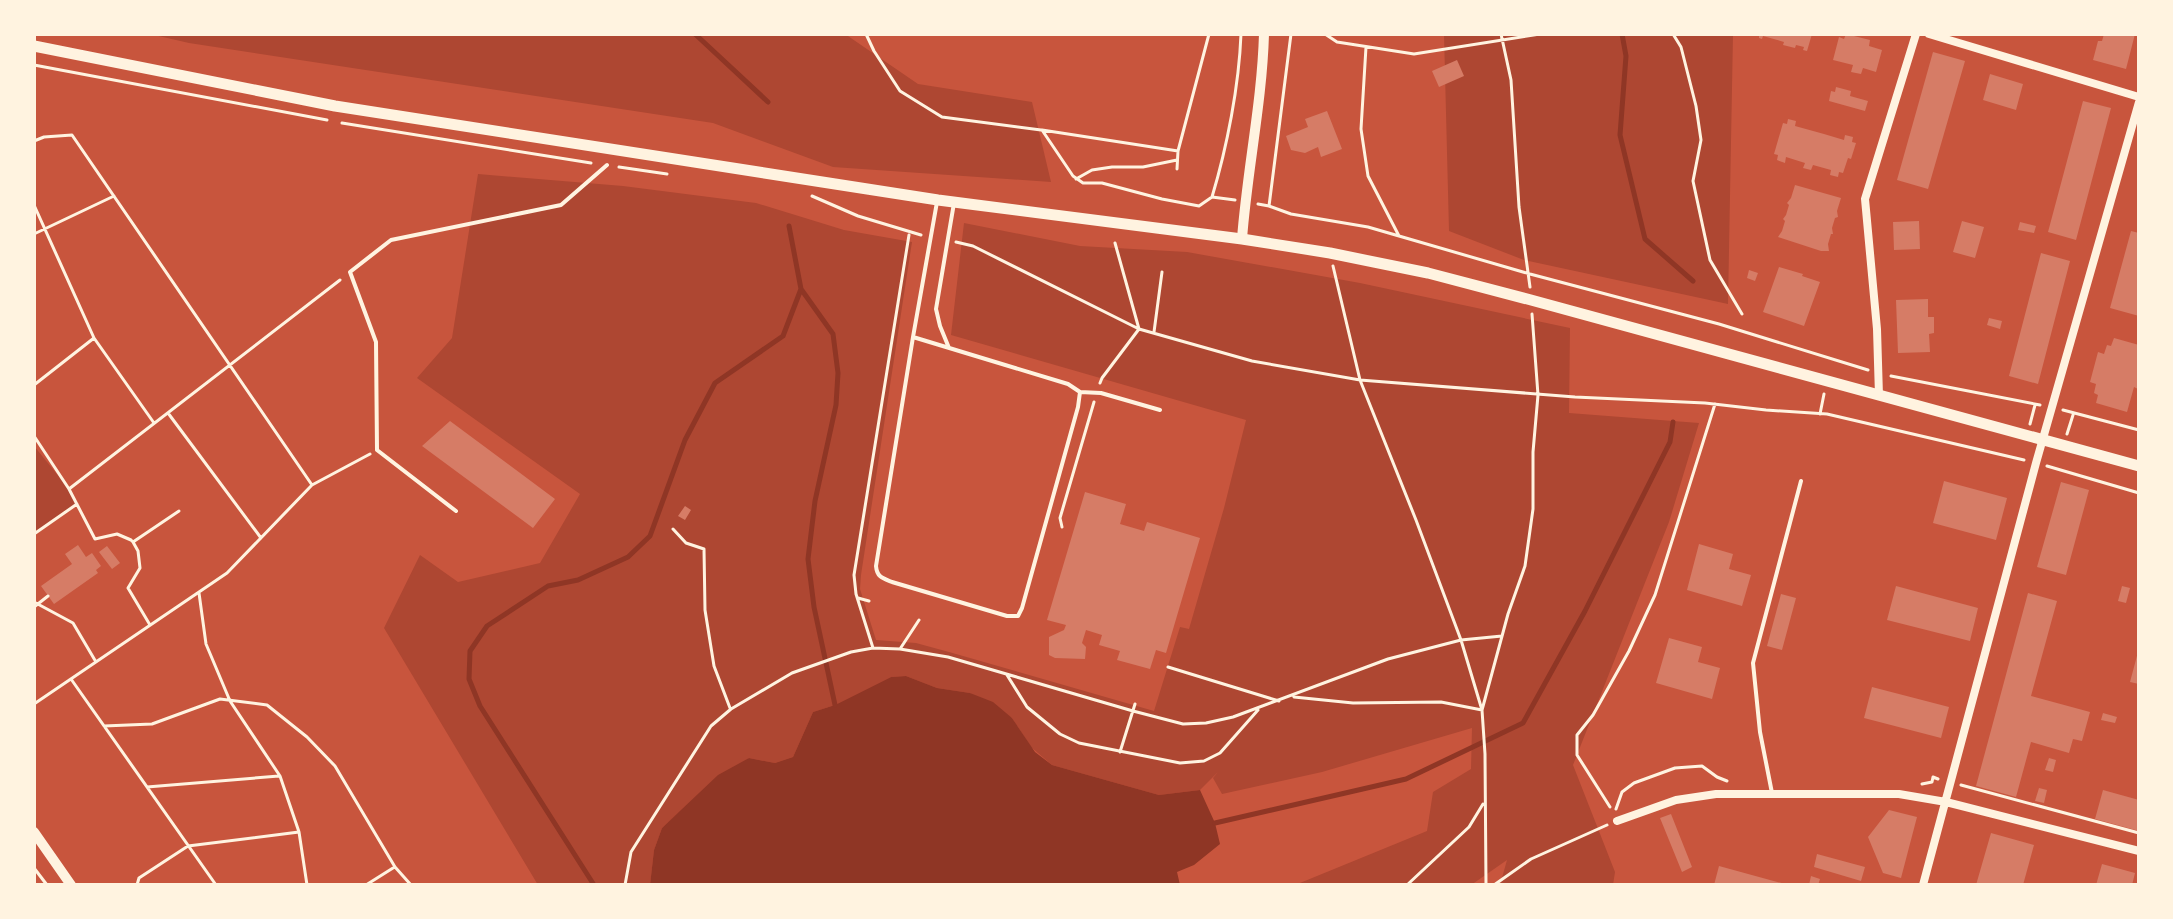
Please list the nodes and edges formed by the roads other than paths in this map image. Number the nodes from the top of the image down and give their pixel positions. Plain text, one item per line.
1 (1264, 34) edge
2 (1916, 34) edge
3 (1929, 34) edge
4 (34, 46) edge
5 (2139, 100) edge
6 (607, 165) road end
7 (938, 200) junction
8 (954, 202) junction
9 (1242, 239) junction
10 (913, 337) junction
11 (949, 348) junction
12 (1080, 392) junction
13 (1879, 396) junction
14 (1160, 410) dead end
15 (2043, 441) junction
16 (2139, 466) edge
17 (1801, 481) dead end
18 (456, 511) dead end
19 (1772, 793) junction
20 (1946, 802) junction
21 (1617, 821) road end
22 (34, 832) edge
23 (2139, 851) edge
24 (71, 885) edge
25 (1923, 885) edge

1 - 9 street
2 - 13 street
3 - 5 street
4 - 7 main road
5 - 15 street
6 - 18 lane
7 - 8 main road
7 - 10 lane
8 - 9 main road
8 - 11 lane
9 - 13 main road
10 - 11 lane
10 - 12 lane
11 - 12 lane
12 - 14 lane
13 - 15 main road
15 - 16 main road
15 - 20 street
17 - 19 lane
19 - 20 street
19 - 21 street
20 - 23 street
20 - 25 street
22 - 24 street

